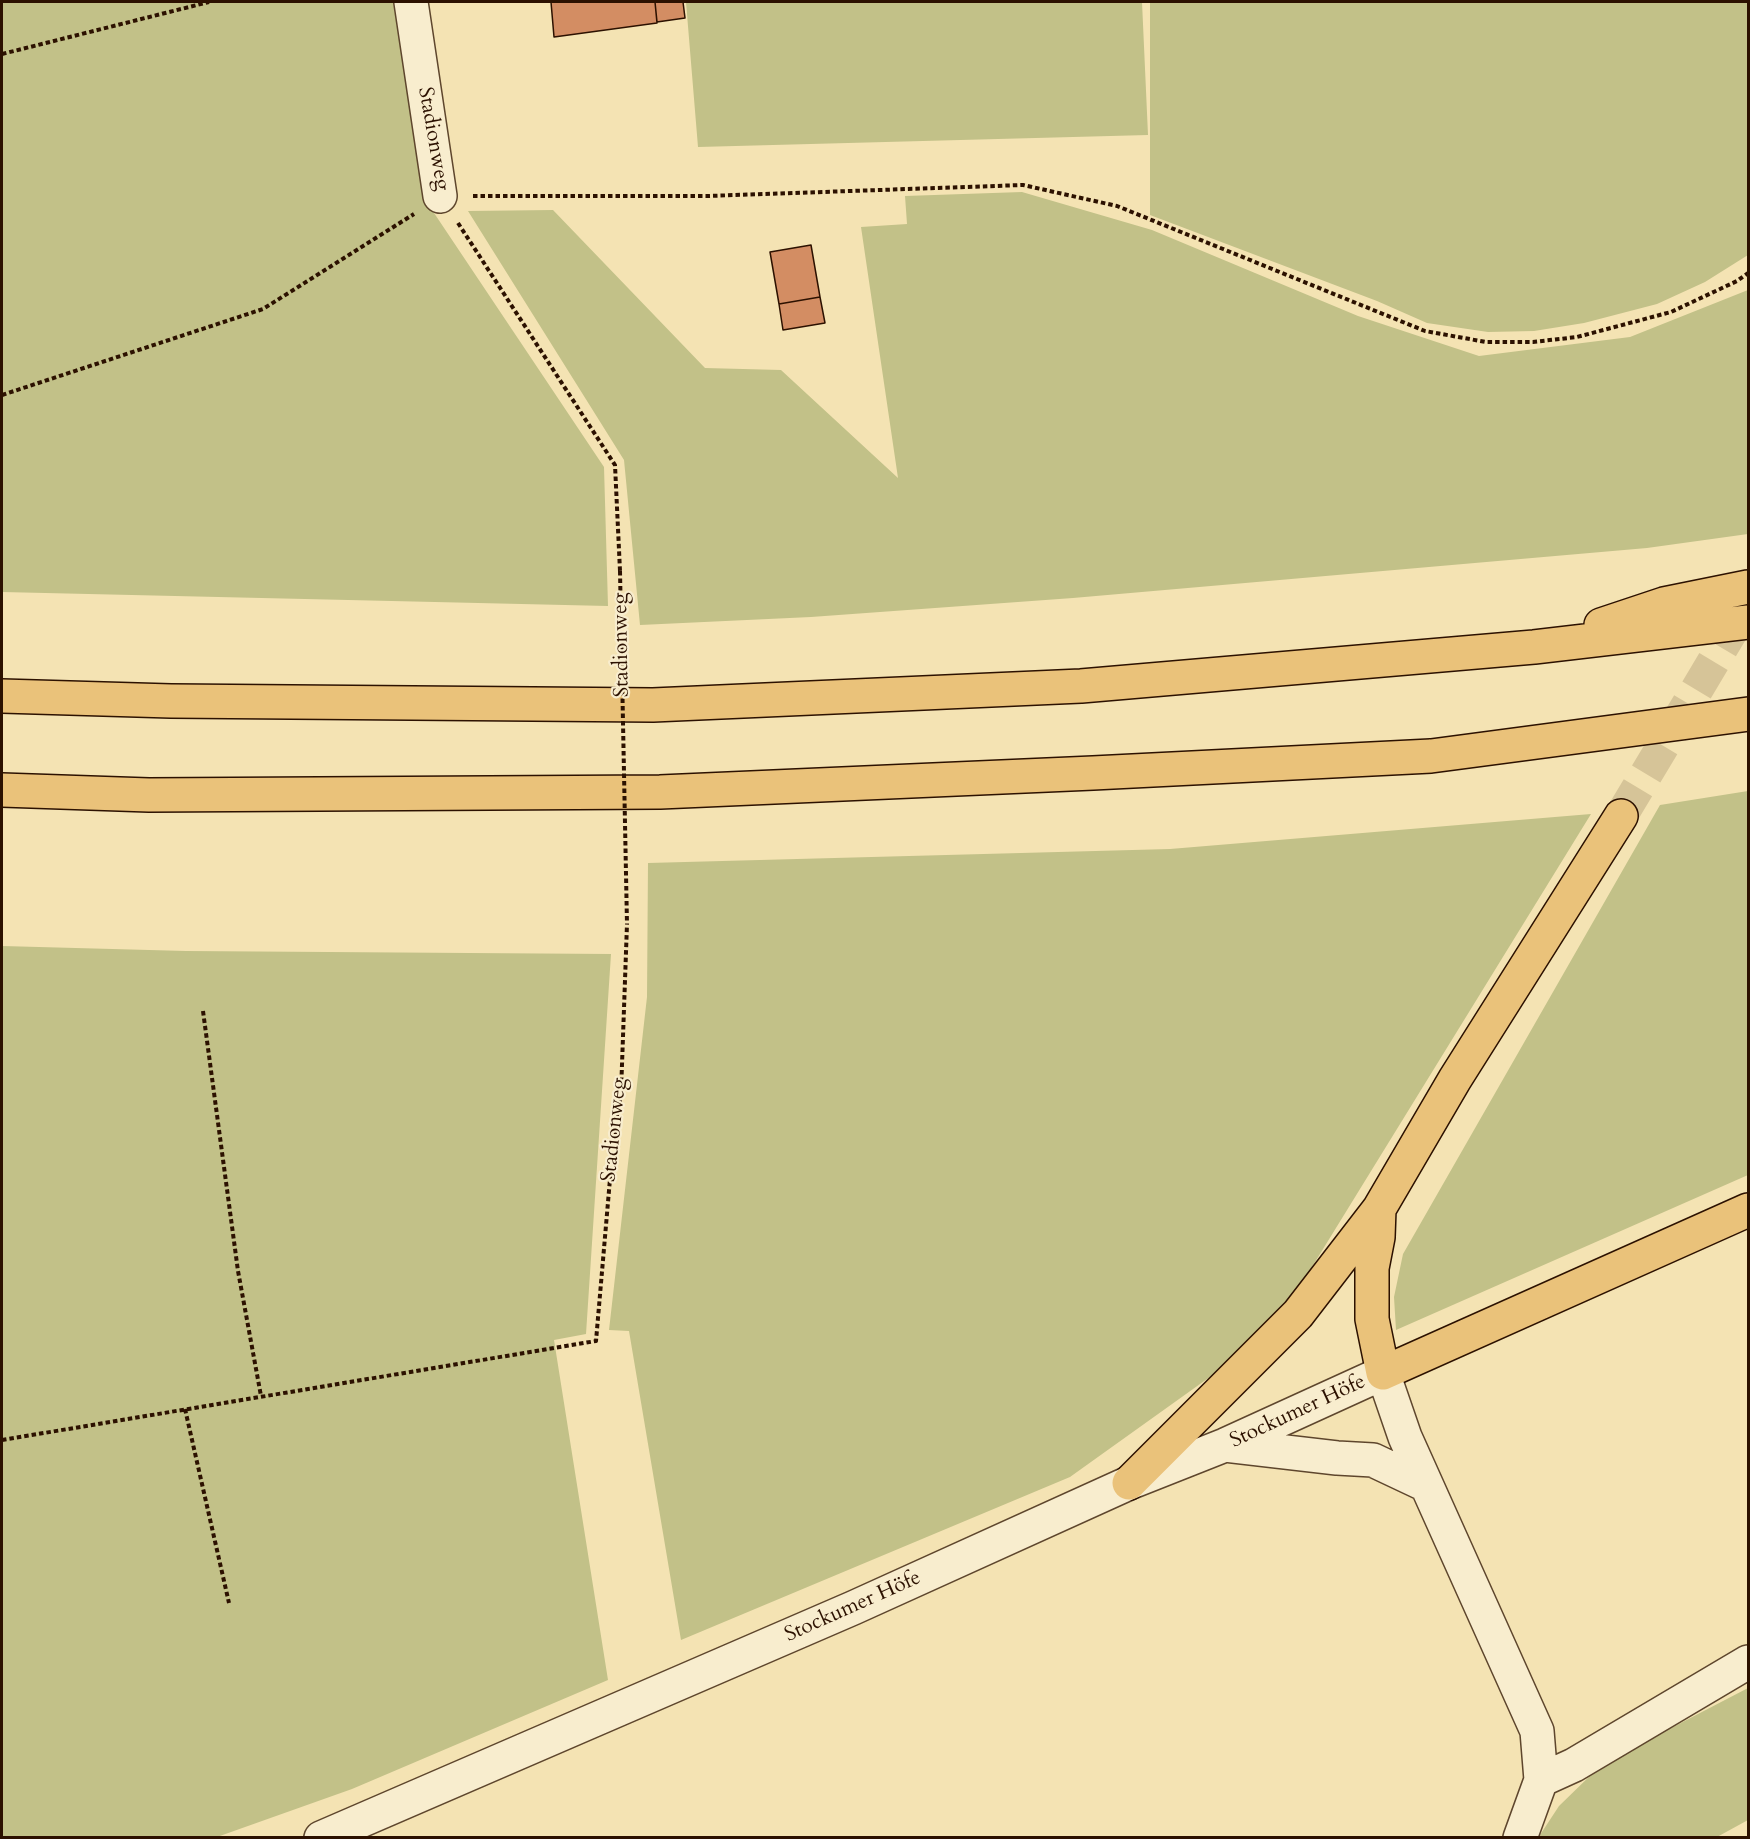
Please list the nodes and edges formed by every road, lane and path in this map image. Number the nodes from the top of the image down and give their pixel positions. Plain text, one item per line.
1 (209, 2) edge
2 (411, 2) edge
3 (2, 54) edge
4 (440, 196) junction
5 (1749, 273) edge
6 (2, 395) edge
7 (1749, 587) edge
8 (1749, 621) edge
9 (1534, 647) junction
10 (2, 696) edge
11 (1749, 714) edge
12 (2, 790) edge
13 (1621, 816) tunnel mouth
14 (203, 1011) dead end
15 (1379, 1209) junction
16 (1749, 1210) edge
17 (1383, 1373) junction
18 (261, 1396) junction
19 (185, 1409) junction
20 (2, 1440) edge
21 (1225, 1445) junction
22 (1129, 1483) junction
23 (1426, 1485) junction
24 (229, 1603) dead end
25 (1749, 1662) edge
26 (1541, 1780) junction
27 (321, 1838) edge
28 (1520, 1838) edge

1 - 3 path
2 - 4 street, Stadionweg
4 - 5 path
4 - 6 path
4 - 18 path, Stadionweg, bridge
7 - 9 main road
8 - 9 main road
9 - 10 main road
11 - 12 main road
13 - 15 main road
14 - 18 path
15 - 17 main road
15 - 22 main road
16 - 17 main road
17 - 21 street, Stockumer Höfe
17 - 23 street
18 - 19 path
19 - 20 path
19 - 24 path
21 - 22 street, Stockumer Höfe
21 - 23 street
22 - 27 street, Stockumer Höfe
23 - 26 street
25 - 26 street
26 - 28 street

